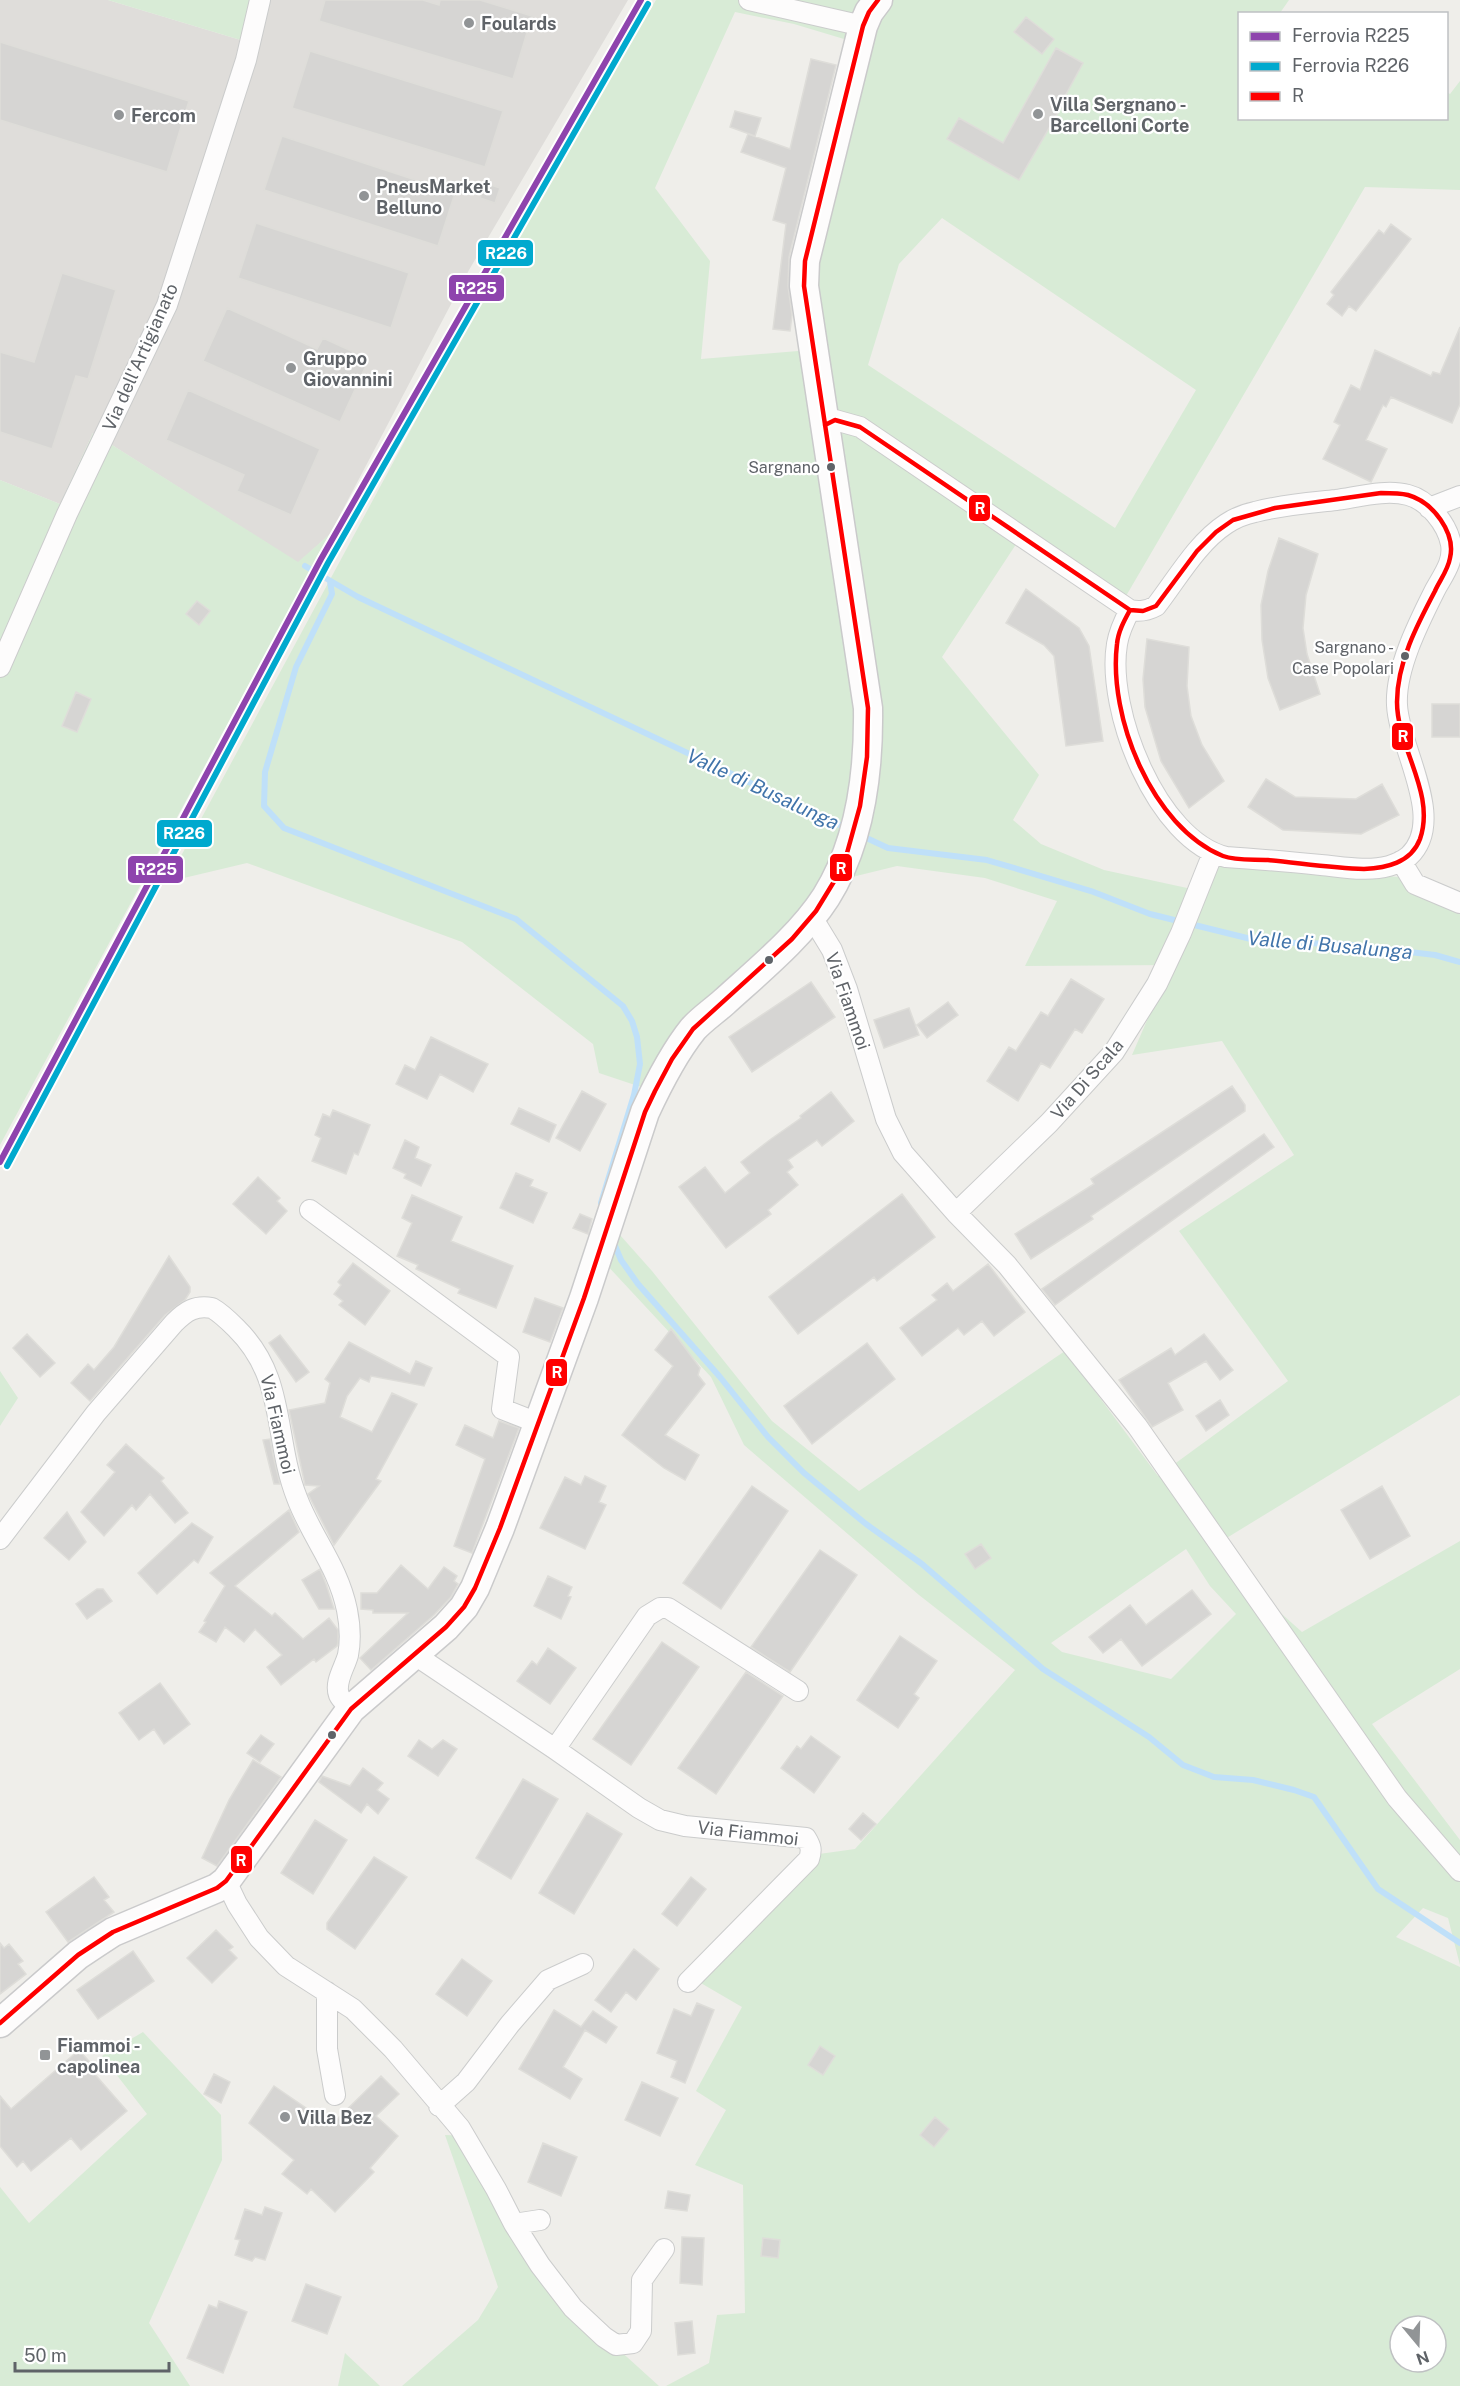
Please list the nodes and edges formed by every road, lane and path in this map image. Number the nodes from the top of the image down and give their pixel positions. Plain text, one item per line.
1 (260, 0) edge
2 (749, 0) edge
3 (878, 0) edge
4 (863, 26) junction
5 (825, 425) junction
6 (1460, 496) edge
7 (1429, 508) junction
8 (1130, 610) junction
9 (0, 667) edge
10 (1213, 853) junction
11 (1401, 861) junction
12 (1460, 903) edge
13 (808, 920) junction
14 (310, 1210) dead end
15 (956, 1214) junction
16 (538, 1423) junction
17 (0, 1539) edge
18 (414, 1654) junction
19 (798, 1691) dead end
20 (351, 1709) junction
21 (555, 1749) junction
22 (1460, 1871) edge
23 (215, 1887) junction
24 (583, 1964) dead end
25 (688, 1982) dead end
26 (327, 1992) junction
27 (0, 2023) edge
28 (335, 2095) dead end
29 (439, 2106) junction
30 (540, 2220) dead end
31 (514, 2224) junction
32 (664, 2249) dead end

1 - 9 street, Via dell'Artigianato
2 - 4 street
3 - 4 street
4 - 5 street
5 - 8 street
5 - 13 street
6 - 7 street
7 - 8 street
7 - 11 street
8 - 10 street
10 - 11 street
10 - 15 street, Via Di Scala
11 - 12 street
13 - 15 street, Via Fiammoi
13 - 16 street
14 - 16 street
15 - 22 street, Via Fiammoi
16 - 18 street
17 - 20 street, Via Fiammoi
18 - 20 street
18 - 21 street, Via Fiammoi
19 - 21 street
20 - 23 street
21 - 25 street, Via Fiammoi
23 - 26 street
23 - 27 street
24 - 29 street
26 - 28 street
26 - 29 street
29 - 31 street
30 - 31 street
31 - 32 street

